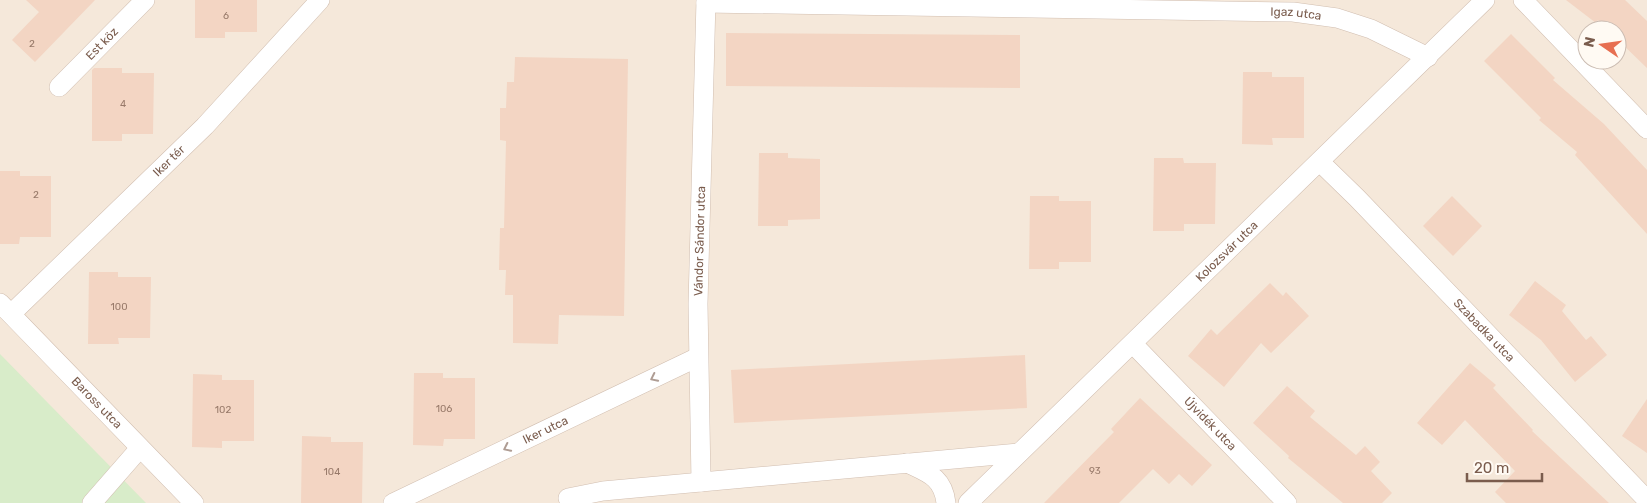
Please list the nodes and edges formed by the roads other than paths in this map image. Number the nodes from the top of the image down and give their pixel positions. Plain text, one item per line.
1 (145, 0) edge
2 (1485, 0) edge
3 (1523, 0) edge
4 (316, 1) edge
5 (706, 1) edge
6 (1428, 57) junction
7 (59, 87) dead end
8 (1647, 129) edge
9 (1320, 162) junction
10 (5, 308) edge
11 (1133, 344) junction
12 (698, 356) junction
13 (140, 448) junction
14 (1019, 453) junction
15 (906, 463) junction
16 (701, 482) junction
17 (568, 498) dead end
18 (1647, 500) edge
19 (92, 503) edge
20 (194, 503) edge
21 (393, 503) edge
22 (946, 503) edge
23 (968, 503) edge
24 (1288, 503) edge

1 - 7 street, Est köz
2 - 6 street, Kolozsvár utca
3 - 8 street
4 - 10 street, Iker tér
5 - 6 street, Igaz utca
5 - 12 street, Vándor Sándor utca
6 - 9 street, Kolozsvár utca
9 - 11 street, Kolozsvár utca
9 - 18 street, Szabadka utca
10 - 13 street, Baross utca
11 - 14 street, Kolozsvár utca
11 - 24 street, Újvidék utca
12 - 16 street, Vándor Sándor utca
12 -> 21 street, Iker utca
13 - 19 street
13 - 20 street, Baross utca
14 - 15 street
14 - 23 street, Kolozsvár utca
15 - 16 street
15 - 22 street
16 - 17 street

